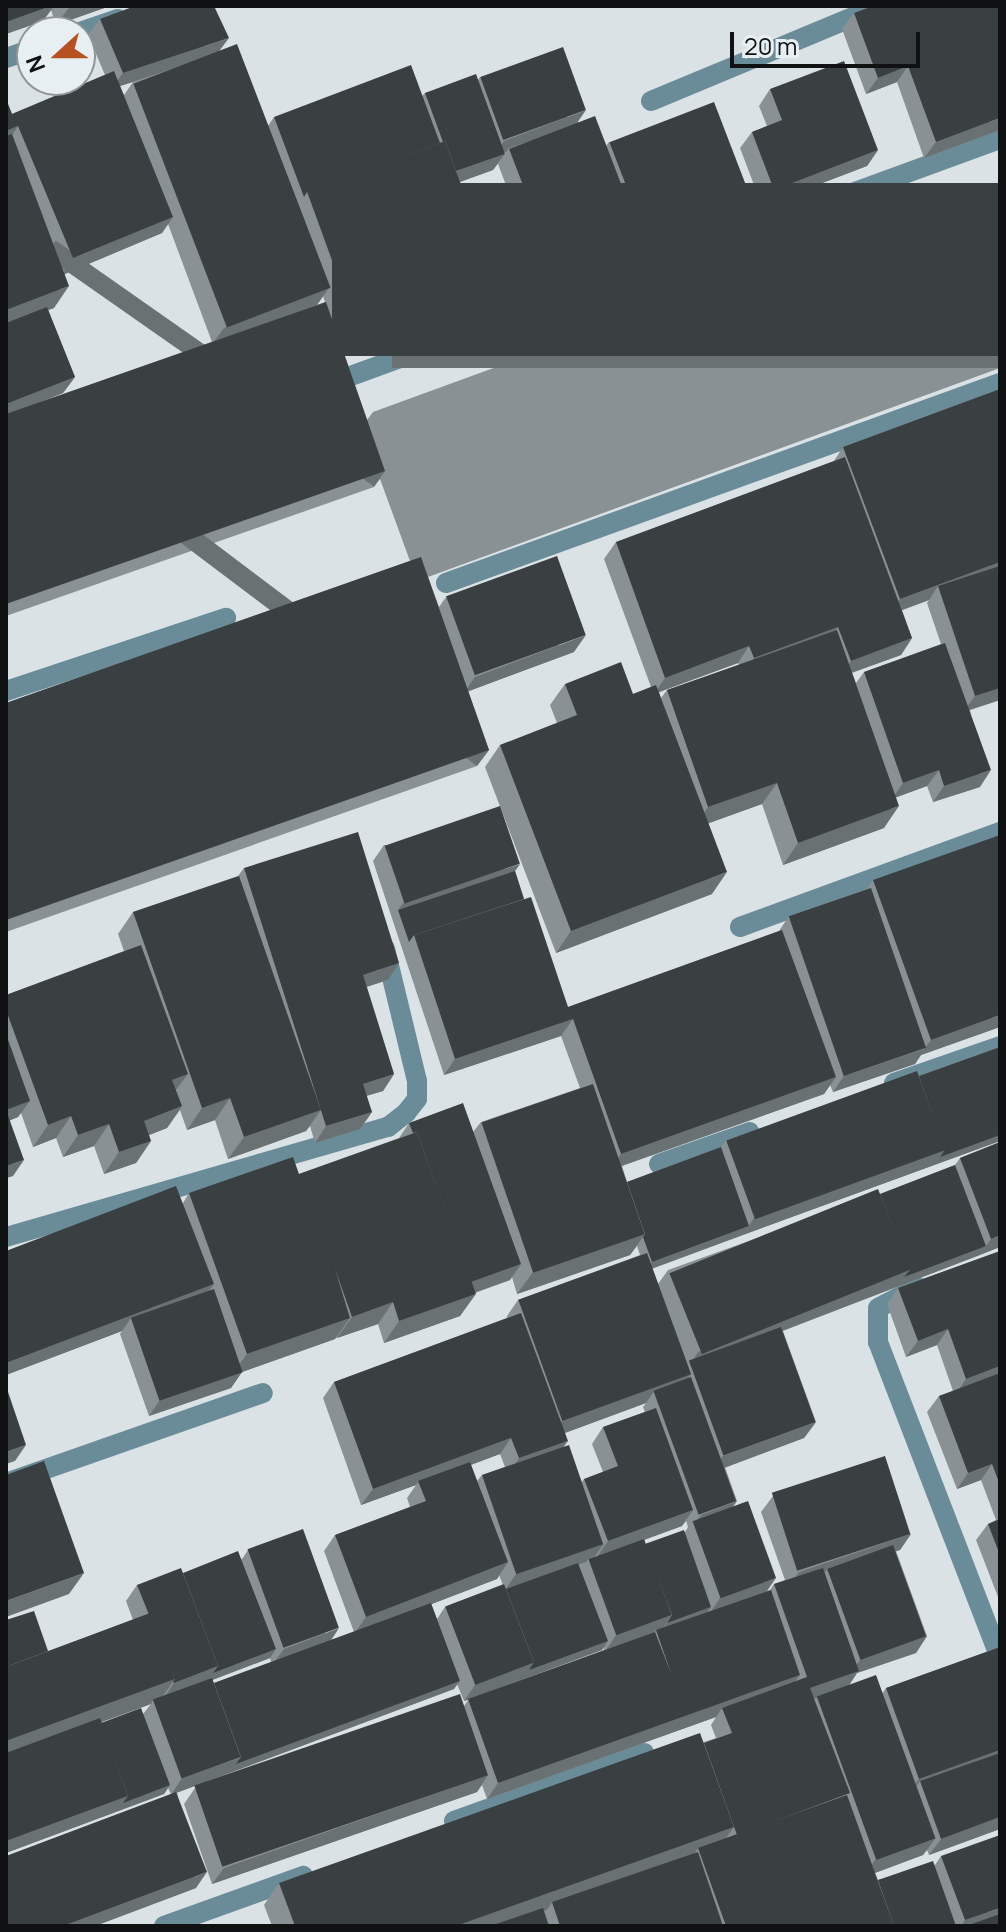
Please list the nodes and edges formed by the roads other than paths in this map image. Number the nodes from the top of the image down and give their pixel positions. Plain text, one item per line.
1 (879, 6) edge
2 (133, 14) edge
3 (96, 27) edge
4 (651, 101) dead end
5 (1000, 139) edge
6 (337, 381) edge
7 (1000, 383) edge
8 (446, 583) edge
9 (226, 618) dead end
10 (6, 691) edge
11 (1000, 832) edge
12 (740, 927) dead end
13 (381, 932) edge
14 (1000, 1046) edge
15 (867, 1092) edge
16 (778, 1123) edge
17 (659, 1164) edge
18 (6, 1237) edge
19 (946, 1276) edge
20 (263, 1393) dead end
21 (6, 1483) edge
22 (997, 1635) edge
23 (1000, 1658) edge
24 (644, 1753) edge
25 (434, 1828) edge
26 (329, 1866) edge
27 (164, 1926) edge

1 - 4 street
2 - 3 street
5 - 6 street
7 - 8 street
9 - 10 street
11 - 12 street
13 - 18 street
14 - 15 street
16 - 17 street
19 - 22 street
20 - 21 street
22 - 23 street
24 - 25 street
26 - 27 street

